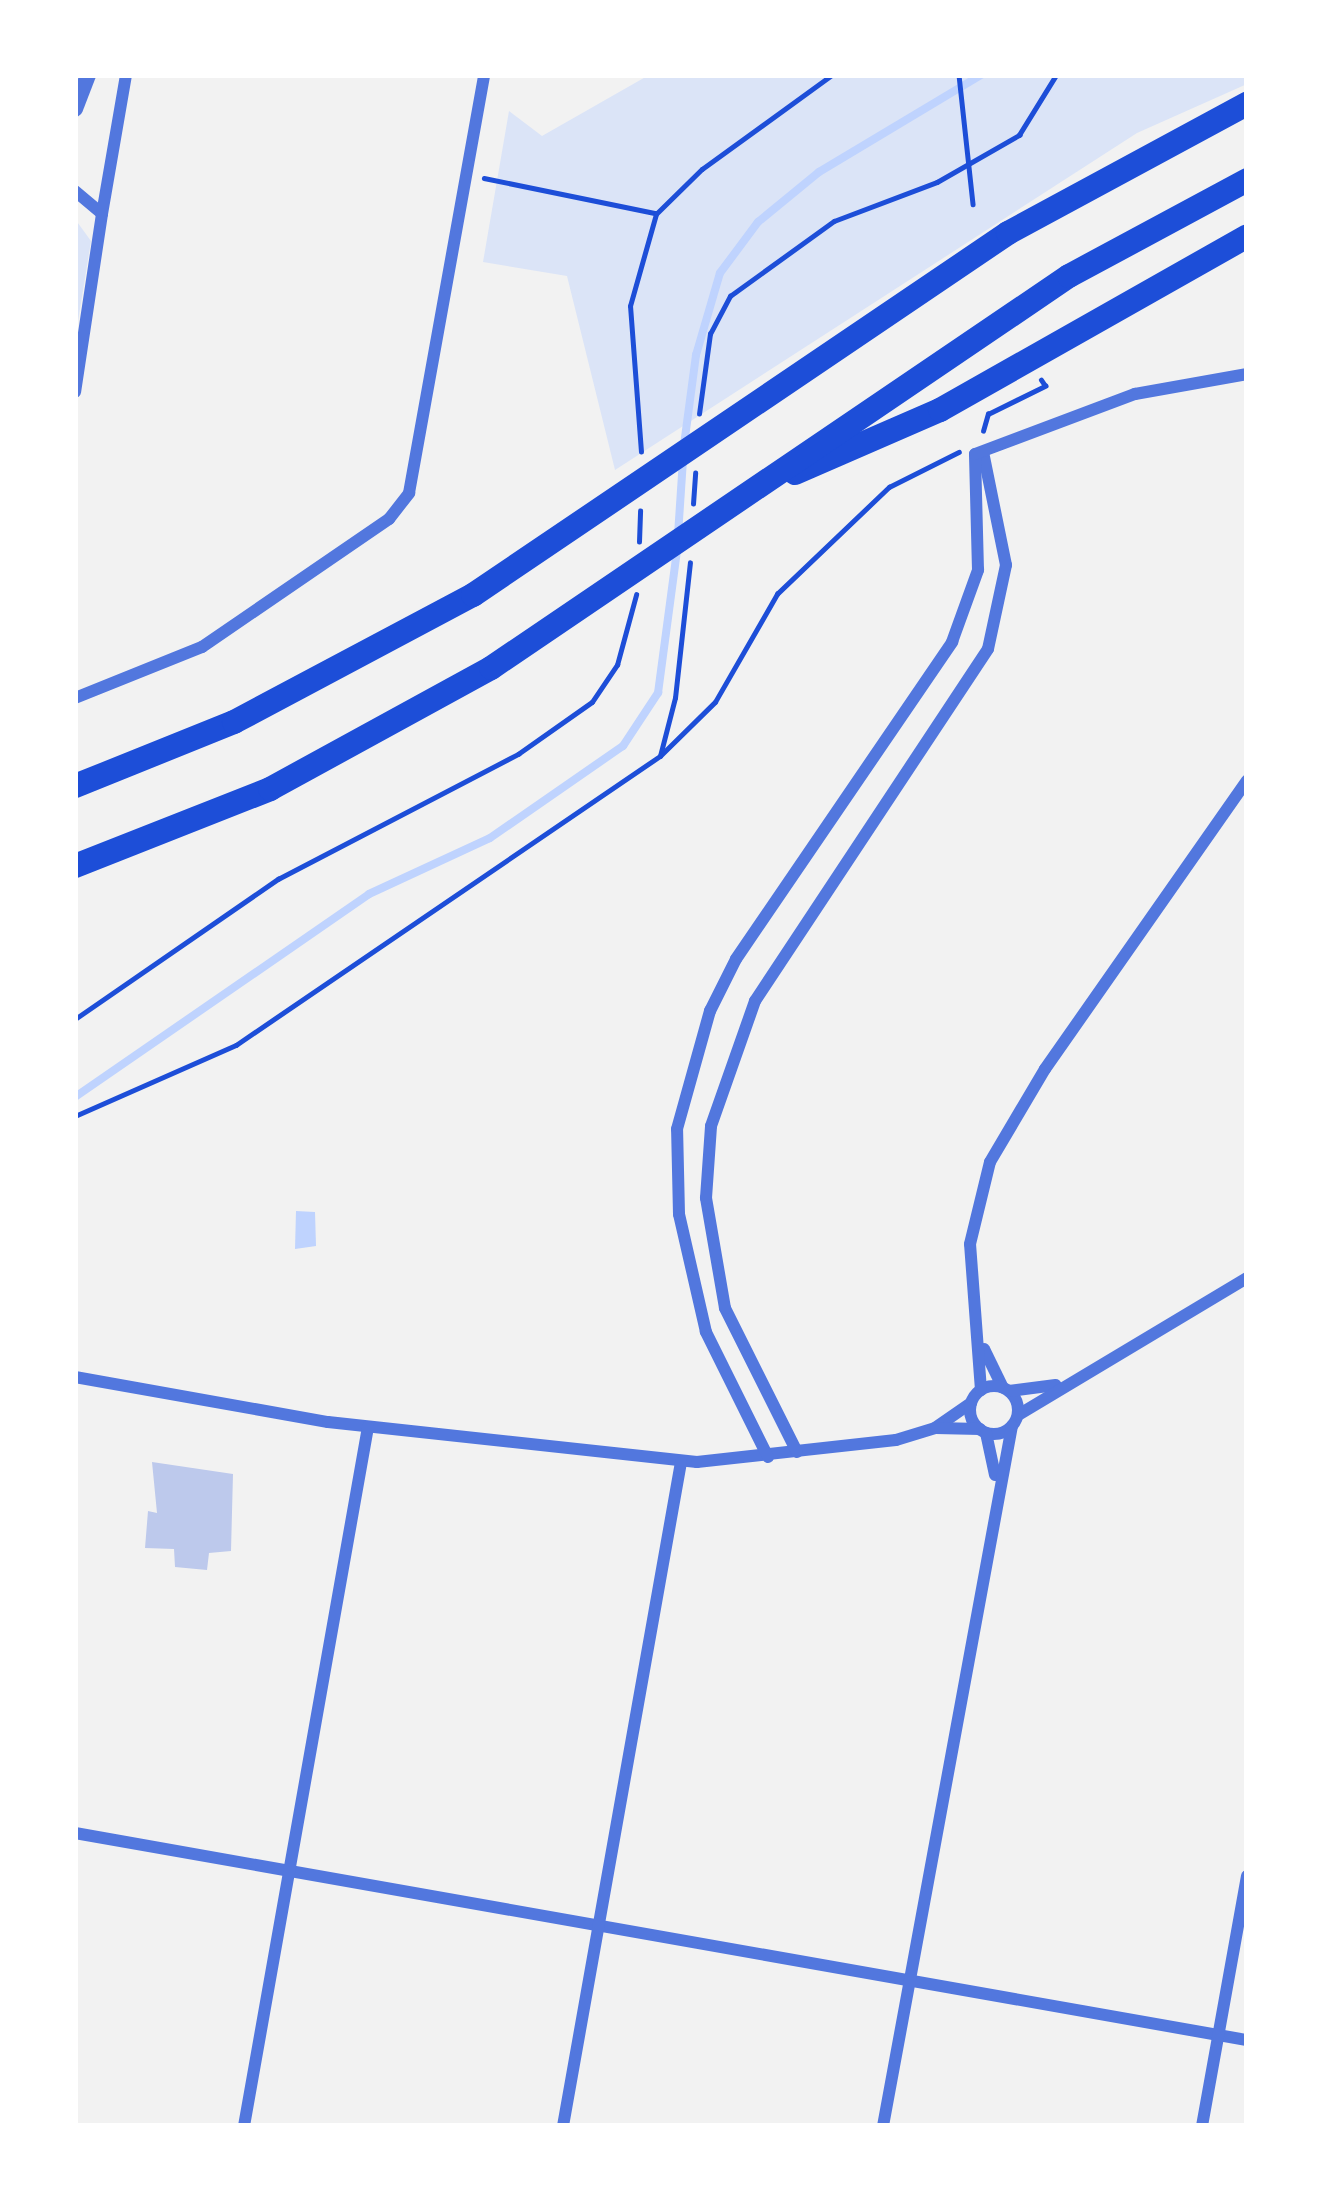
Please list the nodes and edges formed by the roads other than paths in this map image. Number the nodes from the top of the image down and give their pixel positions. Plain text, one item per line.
1 (88, 75) edge
2 (126, 75) edge
3 (484, 75) edge
4 (1247, 104) edge
5 (77, 105) edge
6 (1247, 180) edge
7 (75, 191) edge
8 (102, 214) junction
9 (1247, 236) edge
10 (1247, 374) edge
11 (75, 392) edge
12 (979, 453) junction
13 (743, 496) junction
14 (75, 698) edge
15 (1247, 782) edge
16 (75, 786) edge
17 (75, 866) edge
18 (1247, 1278) edge
19 (981, 1342) junction
20 (75, 1377) edge
21 (1058, 1385) junction
22 (981, 1390) junction
23 (1006, 1390) junction
24 (971, 1403) junction
25 (1015, 1420) junction
26 (368, 1427) junction
27 (935, 1427) junction
28 (983, 1431) junction
29 (797, 1453) junction
30 (767, 1456) junction
31 (681, 1462) junction
32 (996, 1488) junction
33 (75, 1833) edge
34 (289, 1870) junction
35 (1247, 1876) edge
36 (598, 1926) junction
37 (909, 1981) junction
38 (1219, 2035) junction
39 (1247, 2040) edge
40 (244, 2126) edge
41 (563, 2126) edge
42 (883, 2126) edge
43 (1202, 2126) edge

1 - 5 street
2 - 8 street
3 - 14 street
4 - 16 highway
6 - 13 highway
7 - 8 street
8 - 11 street
9 - 13 highway
10 - 12 street
12 - 29 street
12 - 30 street
13 - 17 highway
15 - 19 street
18 - 21 street
19 - 22 street
19 - 23 street
20 - 26 street
21 - 23 street
21 - 25 street
22 - 23 street
22 - 24 street
23 - 25 street
24 - 27 street
24 - 28 street
25 - 28 street
25 - 32 street
26 - 31 street
26 - 34 street
27 - 28 street
27 - 29 street
28 - 32 street
29 - 30 street
30 - 31 street
31 - 36 street
32 - 37 street
33 - 34 street
34 - 36 street
34 - 40 street
35 - 38 street
36 - 37 street
36 - 41 street
37 - 38 street
37 - 42 street
38 - 39 street
38 - 43 street

